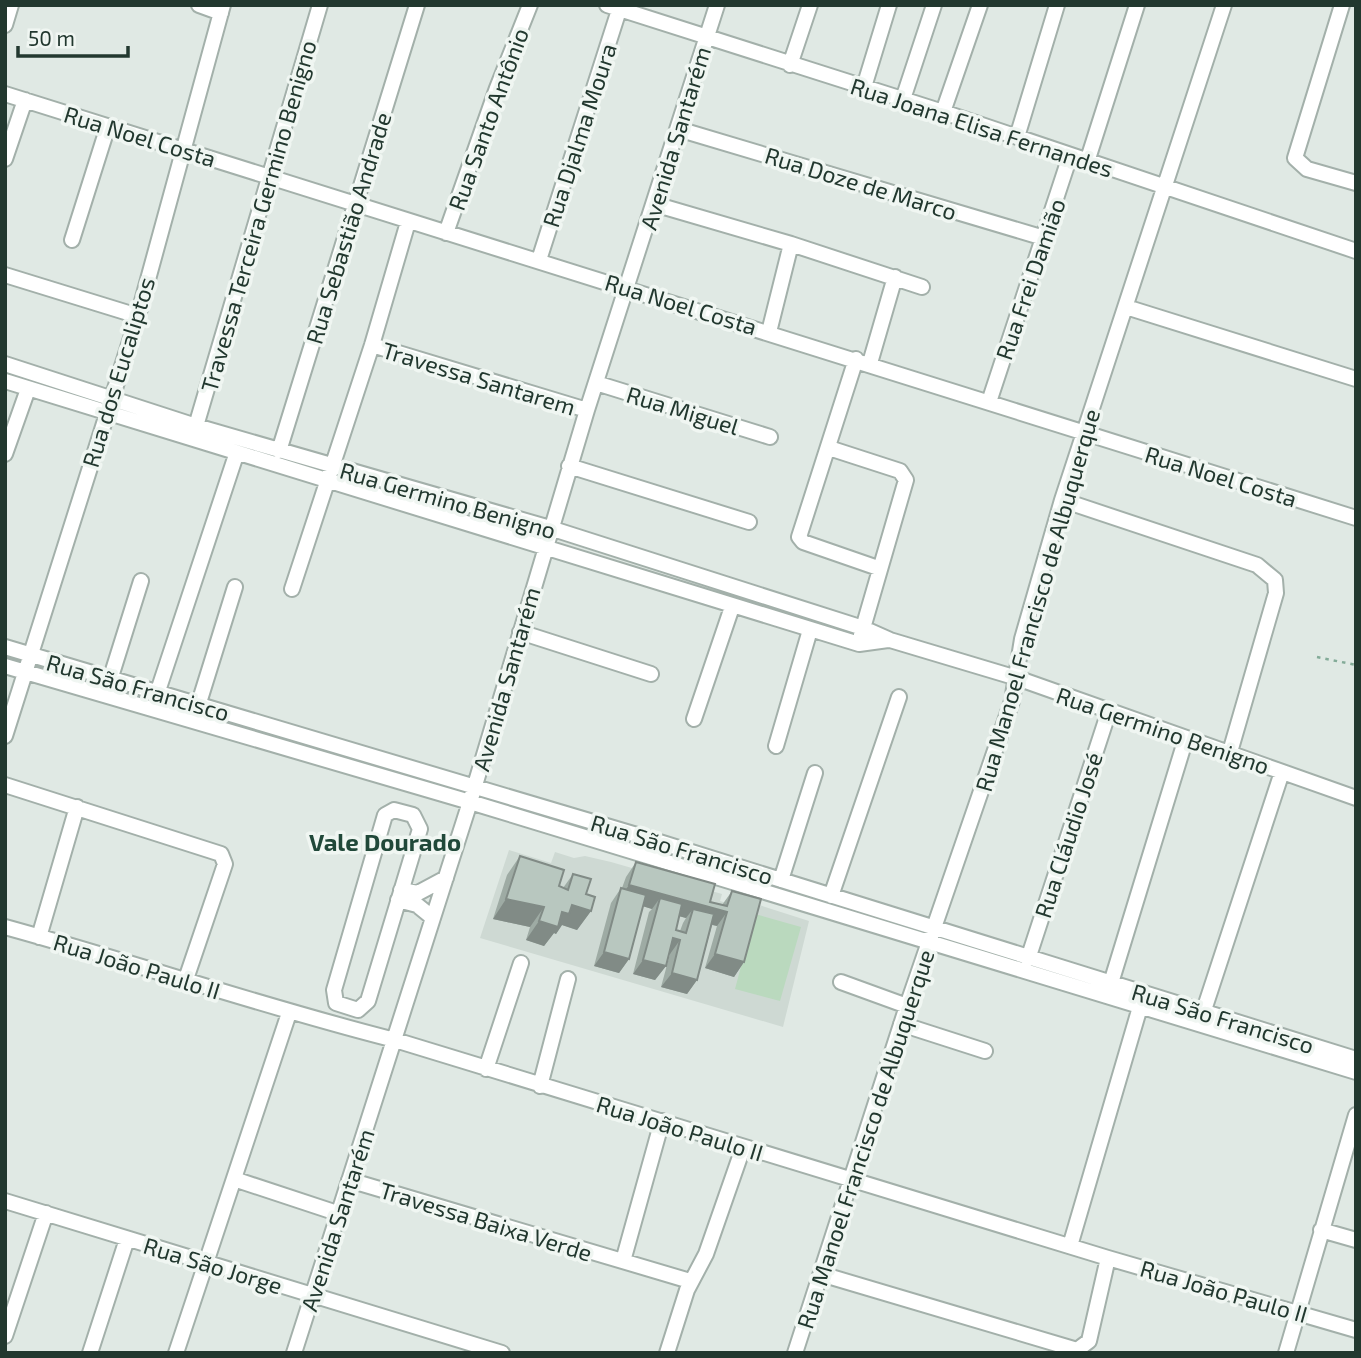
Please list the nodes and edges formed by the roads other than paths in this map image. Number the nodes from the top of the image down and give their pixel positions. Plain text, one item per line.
1 (11, 5) edge
2 (199, 5) edge
3 (320, 5) edge
4 (417, 5) edge
5 (530, 5) edge
6 (718, 5) edge
7 (810, 5) edge
8 (889, 5) edge
9 (934, 5) edge
10 (980, 5) edge
11 (1057, 5) edge
12 (1137, 5) edge
13 (1224, 5) edge
14 (1342, 5) edge
15 (613, 7) edge
16 (222, 9) edge
17 (5, 25) edge
18 (706, 39) junction
19 (789, 65) junction
20 (864, 88) junction
21 (5, 94) edge
22 (902, 99) junction
23 (25, 100) junction
24 (943, 112) junction
25 (108, 127) junction
26 (678, 129) junction
27 (1017, 137) junction
28 (182, 150) junction
29 (1070, 156) junction
30 (5, 159) edge
31 (1087, 162) junction
32 (270, 177) junction
33 (1356, 183) edge
34 (1164, 186) junction
35 (654, 204) junction
36 (355, 205) junction
37 (408, 222) junction
38 (446, 233) junction
39 (1044, 238) junction
40 (72, 240) dead end
41 (791, 244) junction
42 (1356, 251) edge
43 (539, 260) junction
44 (5, 275) edge
45 (895, 277) junction
46 (922, 286) dead end
47 (629, 288) junction
48 (1126, 307) junction
49 (138, 316) junction
50 (769, 332) junction
51 (372, 345) junction
52 (863, 361) junction
53 (5, 364) edge
54 (1356, 379) edge
55 (5, 381) edge
56 (596, 383) junction
57 (28, 389) junction
58 (109, 398) junction
59 (989, 402) junction
60 (587, 410) junction
61 (104, 414) junction
62 (196, 426) junction
63 (1085, 433) junction
64 (770, 437) dead end
65 (829, 448) junction
66 (279, 451) junction
67 (5, 454) edge
68 (236, 455) junction
69 (569, 466) junction
70 (331, 467) junction
71 (327, 482) junction
72 (1062, 500) junction
73 (1356, 518) edge
74 (748, 522) dead end
75 (550, 528) junction
76 (545, 546) junction
77 (878, 568) junction
78 (141, 581) dead end
79 (235, 587) dead end
80 (292, 589) dead end
81 (732, 607) junction
82 (863, 628) junction
83 (810, 630) junction
84 (520, 632) junction
85 (890, 640) junction
86 (859, 644) junction
87 (5, 648) edge
88 (30, 655) junction
89 (5, 666) edge
90 (25, 671) junction
91 (651, 674) dead end
92 (1017, 678) junction
93 (110, 680) junction
94 (157, 694) junction
95 (899, 696) dead end
96 (198, 706) junction
97 (1109, 711) junction
98 (694, 719) dead end
99 (5, 736) edge
100 (1186, 738) junction
101 (776, 746) dead end
102 (1230, 752) junction
103 (1282, 772) junction
104 (816, 773) dead end
105 (5, 785) edge
106 (475, 786) junction
107 (1356, 799) edge
108 (470, 802) junction
109 (77, 807) junction
110 (446, 878) junction
111 (781, 880) junction
112 (399, 895) junction
113 (831, 896) junction
114 (433, 918) junction
115 (5, 927) edge
116 (931, 936) junction
117 (39, 937) junction
118 (1028, 959) junction
119 (521, 963) dead end
120 (186, 979) junction
121 (568, 979) dead end
122 (841, 982) dead end
123 (1111, 983) junction
124 (907, 1006) junction
125 (1140, 1007) junction
126 (1204, 1010) junction
127 (289, 1013) junction
128 (901, 1024) junction
129 (395, 1040) junction
130 (985, 1051) dead end
131 (1356, 1059) edge
132 (486, 1069) junction
133 (1356, 1072) edge
134 (540, 1086) junction
135 (1356, 1115) edge
136 (662, 1121) junction
137 (743, 1148) junction
138 (1350, 1159) edge
139 (234, 1179) junction
140 (349, 1180) junction
141 (851, 1180) junction
142 (5, 1201) edge
143 (46, 1213) junction
144 (337, 1213) junction
145 (1321, 1230) junction
146 (127, 1238) junction
147 (1356, 1240) edge
148 (1070, 1246) junction
149 (1108, 1258) junction
150 (623, 1261) junction
151 (207, 1262) junction
152 (821, 1274) junction
153 (690, 1281) junction
154 (312, 1296) junction
155 (1298, 1312) junction
156 (1356, 1330) edge
157 (5, 1336) edge
158 (90, 1353) edge
159 (176, 1353) edge
160 (294, 1353) edge
161 (502, 1353) edge
162 (667, 1353) edge
163 (795, 1353) edge
164 (1286, 1353) edge

1 - 17 street
2 - 16 street
3 - 32 street, Travessa Terceira Germino Benigno
4 - 36 street, Rua Sebastião Andrade
5 - 38 street, Rua Santo Antônio
6 - 18 street, Avenida Santarém
7 - 19 street
8 - 20 street
9 - 22 street
10 - 24 street
11 - 27 street
12 - 31 street
13 - 34 street, Rua Manoel Francisco de Albuquerque
14 - 33 street
15 - 18 street, Rua Joana Elisa Fernandes
15 - 43 street, Rua Djalma Moura
16 - 28 street, Rua dos Eucaliptos
18 - 19 street, Rua Joana Elisa Fernandes
18 - 26 street, Avenida Santarém
19 - 20 street, Rua Joana Elisa Fernandes
20 - 22 street, Rua Joana Elisa Fernandes
21 - 23 street, Rua Noel Costa
22 - 24 street, Rua Joana Elisa Fernandes
23 - 25 street, Rua Noel Costa
23 - 30 street
24 - 27 street, Rua Joana Elisa Fernandes
25 - 28 street, Rua Noel Costa
25 - 40 street
26 - 35 street, Avenida Santarém
26 - 39 street, Rua Doze de Marco
27 - 29 street, Rua Joana Elisa Fernandes
28 - 32 street, Rua Noel Costa
28 - 49 street, Rua dos Eucaliptos
29 - 31 street, Rua Joana Elisa Fernandes
29 - 39 street, Rua Frei Damião
31 - 34 street, Rua Joana Elisa Fernandes
32 - 36 street, Rua Noel Costa
32 - 62 street, Travessa Terceira Germino Benigno
34 - 42 street, Rua Joana Elisa Fernandes
34 - 48 street, Rua Manoel Francisco de Albuquerque
35 - 41 street
35 - 47 street, Avenida Santarém
36 - 37 street, Rua Noel Costa
36 - 66 street, Rua Sebastião Andrade
37 - 38 street, Rua Noel Costa
37 - 51 street
38 - 43 street, Rua Noel Costa
39 - 59 street, Rua Frei Damião
41 - 45 street
41 - 50 street
43 - 47 street, Rua Noel Costa
44 - 49 street
45 - 46 street
45 - 52 street
47 - 50 street, Rua Noel Costa
47 - 56 street, Avenida Santarém
48 - 54 street
48 - 63 street, Rua Manoel Francisco de Albuquerque
49 - 58 street, Rua dos Eucaliptos
50 - 52 street, Rua Noel Costa
51 - 60 street, Travessa Santarem
51 - 70 street
52 - 59 street, Rua Noel Costa
52 - 65 street
53 - 58 street, Rua Germino Benigno
55 - 57 street, Rua Germino Benigno
56 - 60 street, Avenida Santarém
56 - 64 street, Rua Miguel
57 - 61 street, Rua Germino Benigno
57 - 67 street
58 - 61 street, Rua dos Eucaliptos
58 - 62 street, Rua Germino Benigno
59 - 63 street, Rua Noel Costa
60 - 69 street, Avenida Santarém
61 - 68 street, Rua Germino Benigno
61 - 88 street, Rua dos Eucaliptos
62 - 66 street, Rua Germino Benigno
63 - 72 street, Rua Manoel Francisco de Albuquerque
63 - 73 street, Rua Noel Costa
65 - 77 street
65 - 77 street
66 - 70 street, Rua Germino Benigno
68 - 71 street, Rua Germino Benigno
68 - 94 street
69 - 74 street
69 - 75 street, Avenida Santarém
70 - 71 street
70 - 75 street, Rua Germino Benigno
71 - 76 street, Rua Germino Benigno
71 - 80 street
72 - 92 street, Rua Manoel Francisco de Albuquerque
72 - 102 street
75 - 76 street, Avenida Santarém
75 - 82 street, Rua Germino Benigno
76 - 81 street, Rua Germino Benigno
76 - 84 street, Avenida Santarém
77 - 82 street
78 - 93 street
79 - 96 street
81 - 83 street, Rua Germino Benigno
81 - 98 street
82 - 85 street, Rua Germino Benigno
82 - 86 street
83 - 86 street, Rua Germino Benigno
83 - 101 street
84 - 91 street
84 - 106 street, Avenida Santarém
85 - 86 street, Rua Germino Benigno
85 - 92 street, Rua Germino Benigno
87 - 88 street, Rua São Francisco
88 - 90 street, Rua dos Eucaliptos
88 - 93 street, Rua São Francisco
89 - 90 street, Rua São Francisco
90 - 99 street, Rua dos Eucaliptos
90 - 108 street, Rua São Francisco
92 - 97 street, Rua Germino Benigno
92 - 116 street, Rua Manoel Francisco de Albuquerque
93 - 94 street, Rua São Francisco
94 - 96 street, Rua São Francisco
95 - 113 street
96 - 106 street, Rua São Francisco
97 - 100 street, Rua Germino Benigno
97 - 118 street, Rua Cláudio José
100 - 102 street, Rua Germino Benigno
100 - 123 street
102 - 103 street, Rua Germino Benigno
103 - 107 street, Rua Germino Benigno
103 - 126 street
104 - 111 street
105 - 109 street
106 - 108 street, Avenida Santarém
106 - 111 street, Rua São Francisco
108 - 110 street, Avenida Santarém
108 - 116 street, Rua São Francisco
109 - 117 street
109 - 120 street
110 - 112 street
110 - 114 street, Avenida Santarém
111 - 113 street, Rua São Francisco
112 - 112 street
112 - 114 street
113 - 116 street, Rua São Francisco
114 - 129 street, Avenida Santarém
115 - 117 street, Rua João Paulo II
116 - 118 street, Rua São Francisco
116 - 124 street, Rua Manoel Francisco de Albuquerque
116 - 125 street, Rua São Francisco
117 - 120 street, Rua João Paulo II
118 - 123 street, Rua São Francisco
119 - 132 street
120 - 127 street, Rua João Paulo II
121 - 134 street
122 - 124 street
123 - 126 street, Rua São Francisco
124 - 128 street, Rua Manoel Francisco de Albuquerque
125 - 133 street, Rua São Francisco
125 - 148 street
126 - 131 street, Rua São Francisco
127 - 129 street, Rua João Paulo II
127 - 139 street
128 - 130 street
128 - 141 street, Rua Manoel Francisco de Albuquerque
129 - 132 street, Rua João Paulo II
129 - 140 street, Avenida Santarém
132 - 134 street, Rua João Paulo II
134 - 136 street, Rua João Paulo II
135 - 138 street
136 - 137 street, Rua João Paulo II
136 - 150 street, Travessa Baixa Verde
137 - 141 street, Rua João Paulo II
137 - 153 street
138 - 145 street
139 - 144 street
139 - 151 street
140 - 144 street, Avenida Santarém
140 - 150 street, Travessa Baixa Verde
141 - 148 street, Rua João Paulo II
141 - 152 street, Rua Manoel Francisco de Albuquerque
142 - 143 street, Rua São Jorge
143 - 146 street, Rua São Jorge
143 - 157 street
144 - 154 street, Avenida Santarém
145 - 147 street
145 - 155 street
146 - 151 street, Rua São Jorge
146 - 158 street
148 - 149 street, Rua João Paulo II
149 - 152 street
149 - 155 street, Rua João Paulo II
150 - 153 street, Travessa Baixa Verde
151 - 154 street, Rua São Jorge
151 - 159 street
152 - 163 street, Rua Manoel Francisco de Albuquerque
153 - 162 street
154 - 160 street, Avenida Santarém
154 - 161 street, Rua São Jorge
155 - 156 street, Rua João Paulo II
155 - 164 street

